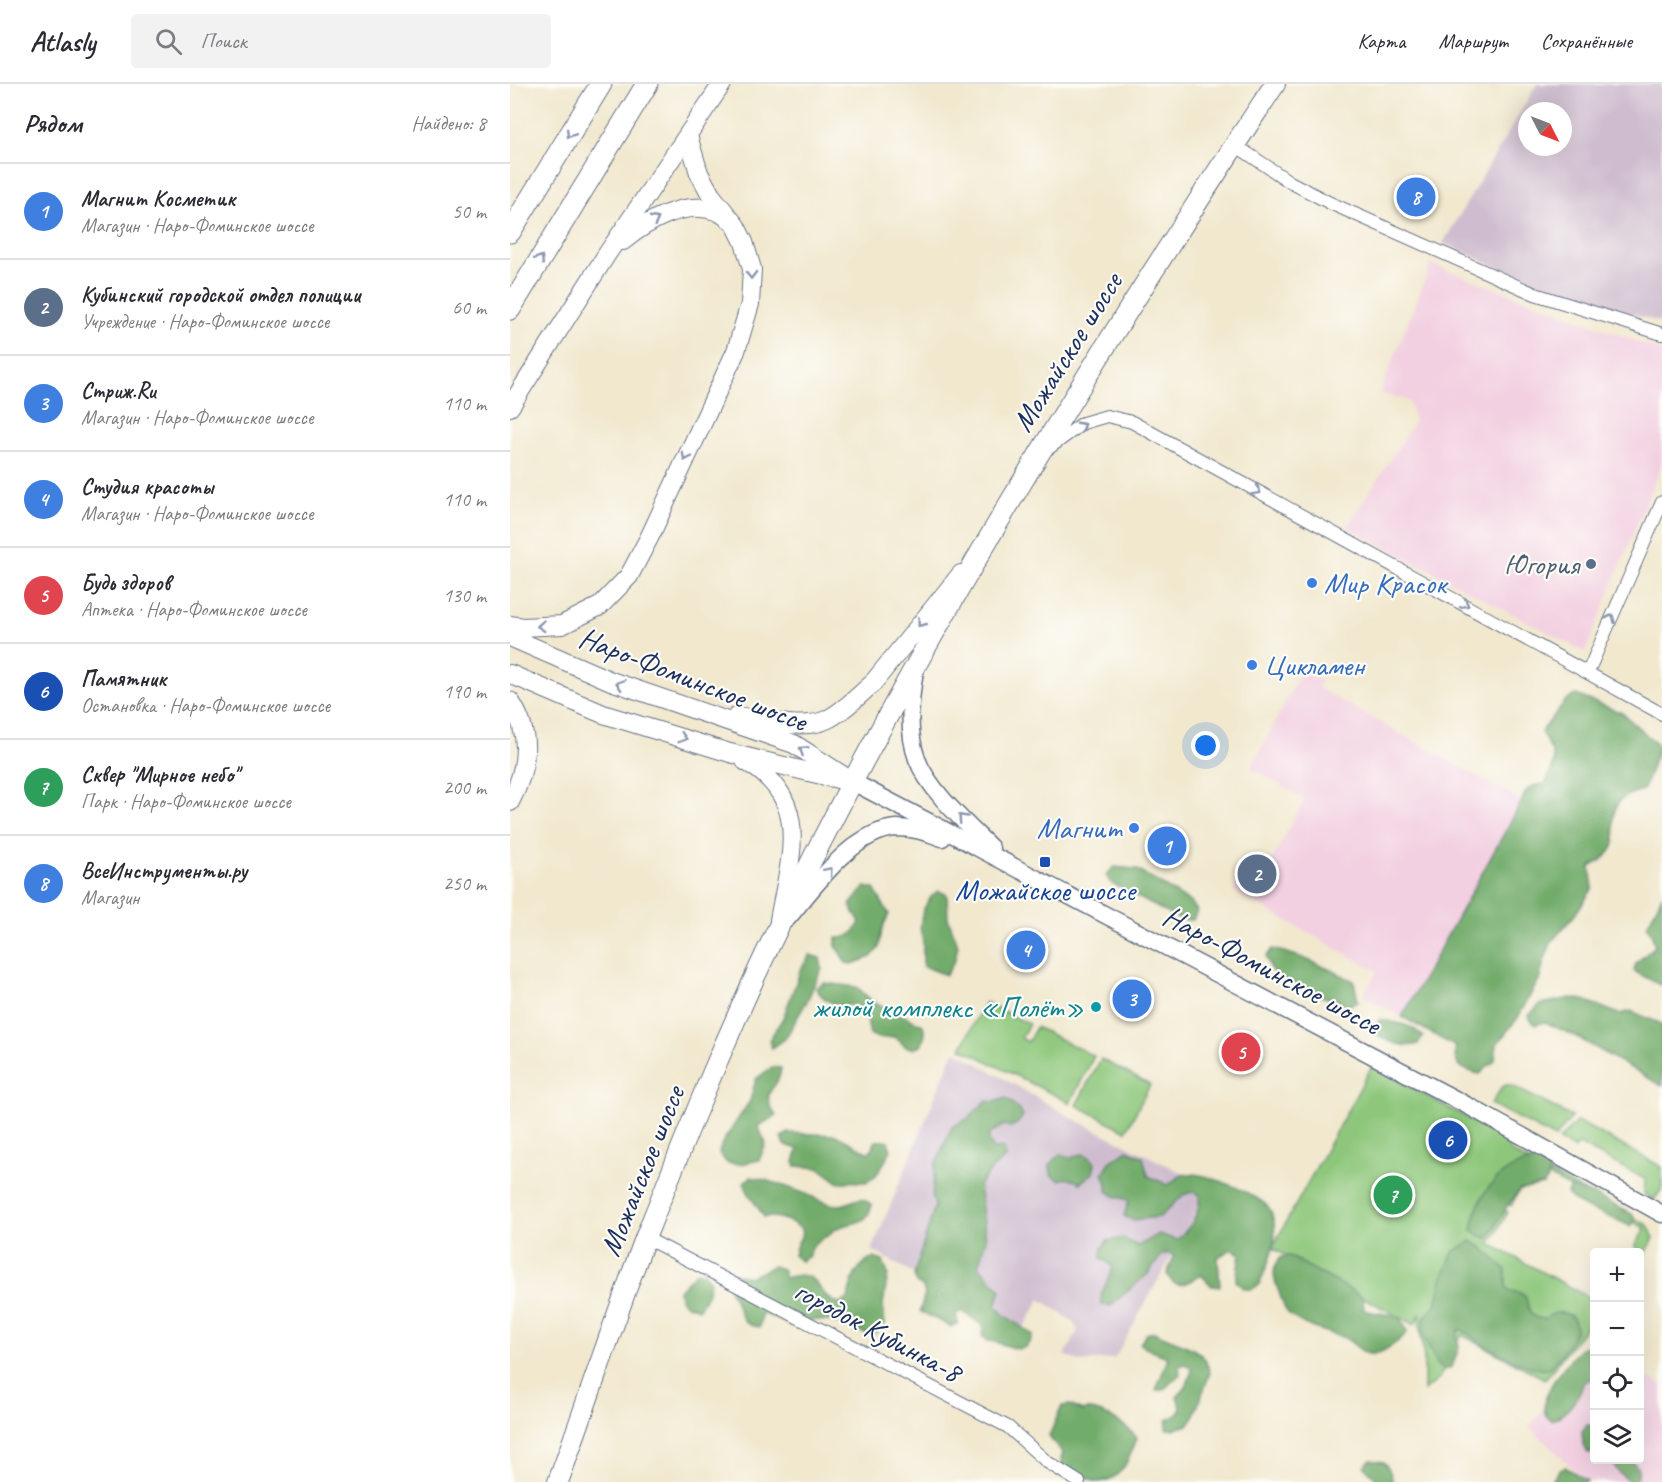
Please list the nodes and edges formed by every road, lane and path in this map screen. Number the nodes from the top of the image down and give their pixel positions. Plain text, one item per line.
1 (601, 84) edge
2 (647, 84) edge
3 (722, 84) edge
4 (1275, 84) edge
5 (688, 136) junction
6 (1235, 145) junction
7 (733, 221) junction
8 (510, 232) edge
9 (607, 254) junction
10 (510, 309) edge
11 (1662, 334) edge
12 (510, 407) edge
13 (1035, 459) junction
14 (1662, 502) edge
15 (985, 545) junction
16 (510, 625) edge
17 (510, 638) edge
18 (917, 661) junction
19 (1588, 672) junction
20 (510, 674) edge
21 (510, 700) edge
22 (699, 712) junction
23 (1662, 714) edge
24 (730, 753) junction
25 (853, 782) junction
26 (510, 802) edge
27 (1002, 859) junction
28 (777, 931) junction
29 (1662, 1214) edge
30 (646, 1238) junction
31 (558, 1482) edge
32 (1079, 1482) edge

1 -> 8 highway
10 -> 2 highway
3 - 5 main road
4 - 6 main road, Можайское шоссе
5 - 7 main road
5 - 9 main road
6 - 11 street
6 - 13 main road, Можайское шоссе
9 -> 7 main road
7 -> 16 main road
9 - 12 main road
13 - 15 main road, Можайское шоссе
13 -> 19 street
19 -> 14 street
15 - 18 main road, Можайское шоссе
15 -> 22 main road
22 -> 17 main road, Наро-Фоминское шоссе
18 - 25 main road, Можайское шоссе
27 -> 18 street
19 - 23 street
20 -> 24 main road, Наро-Фоминское шоссе
21 - 26 main road
25 -> 22 main road, Наро-Фоминское шоссе
24 - 25 main road, Наро-Фоминское шоссе
24 - 28 main road
25 - 27 street, Наро-Фоминское шоссе
25 - 28 main road, Можайское шоссе
28 -> 27 street
27 - 29 street, Наро-Фоминское шоссе
28 - 30 main road, Можайское шоссе
30 - 31 main road, Можайское шоссе
30 - 32 street, городок Кубинка-8

